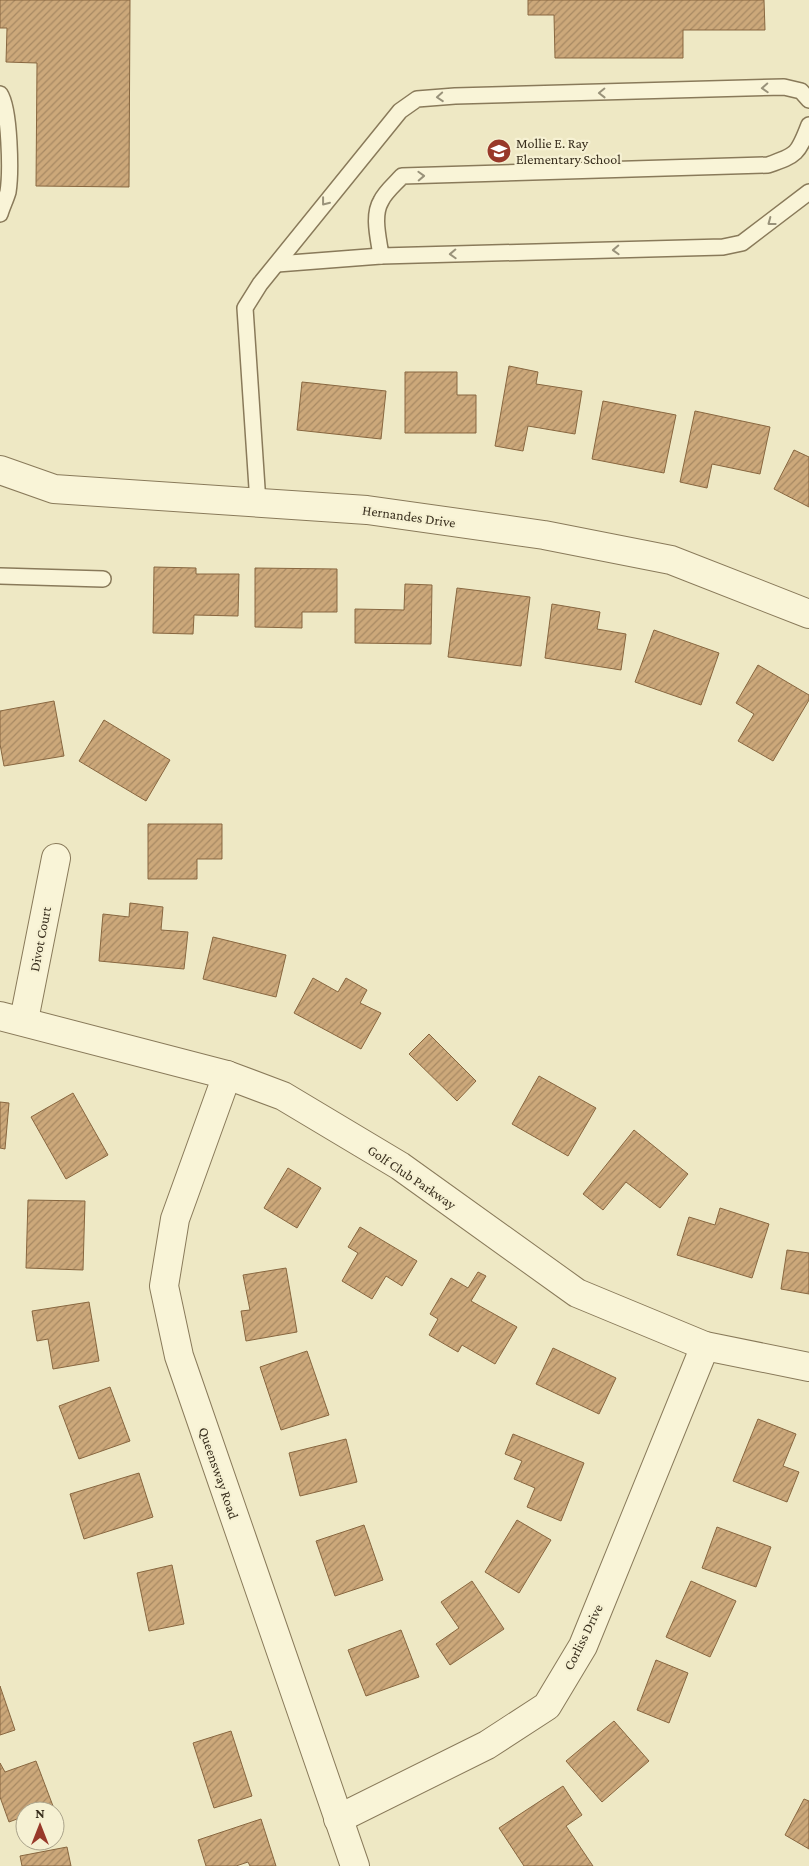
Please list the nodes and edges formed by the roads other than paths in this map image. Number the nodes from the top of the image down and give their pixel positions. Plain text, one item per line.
1 (0, 94) edge
2 (809, 100) edge
3 (809, 125) edge
4 (809, 192) edge
5 (0, 214) edge
6 (381, 256) junction
7 (276, 264) junction
8 (0, 470) edge
9 (258, 502) junction
10 (0, 576) edge
11 (104, 579) dead end
12 (809, 614) edge
13 (56, 858) dead end
14 (12, 1018) edge
15 (226, 1075) junction
16 (705, 1346) junction
17 (809, 1367) edge
18 (338, 1818) junction
19 (355, 1866) edge

1 - 5 lane
2 -> 7 lane
6 -> 3 lane
4 -> 6 lane
6 - 7 lane
7 - 9 lane
8 - 9 street, Hernandes Drive
9 - 12 street, Hernandes Drive
10 - 11 lane
13 - 14 street, Divot Court
14 - 15 street, Golf Club Parkway
15 - 16 street, Golf Club Parkway
15 - 18 street, Queensway Road
16 - 17 street, Golf Club Parkway
16 - 18 street, Corliss Drive
18 - 19 street, Queensway Road

